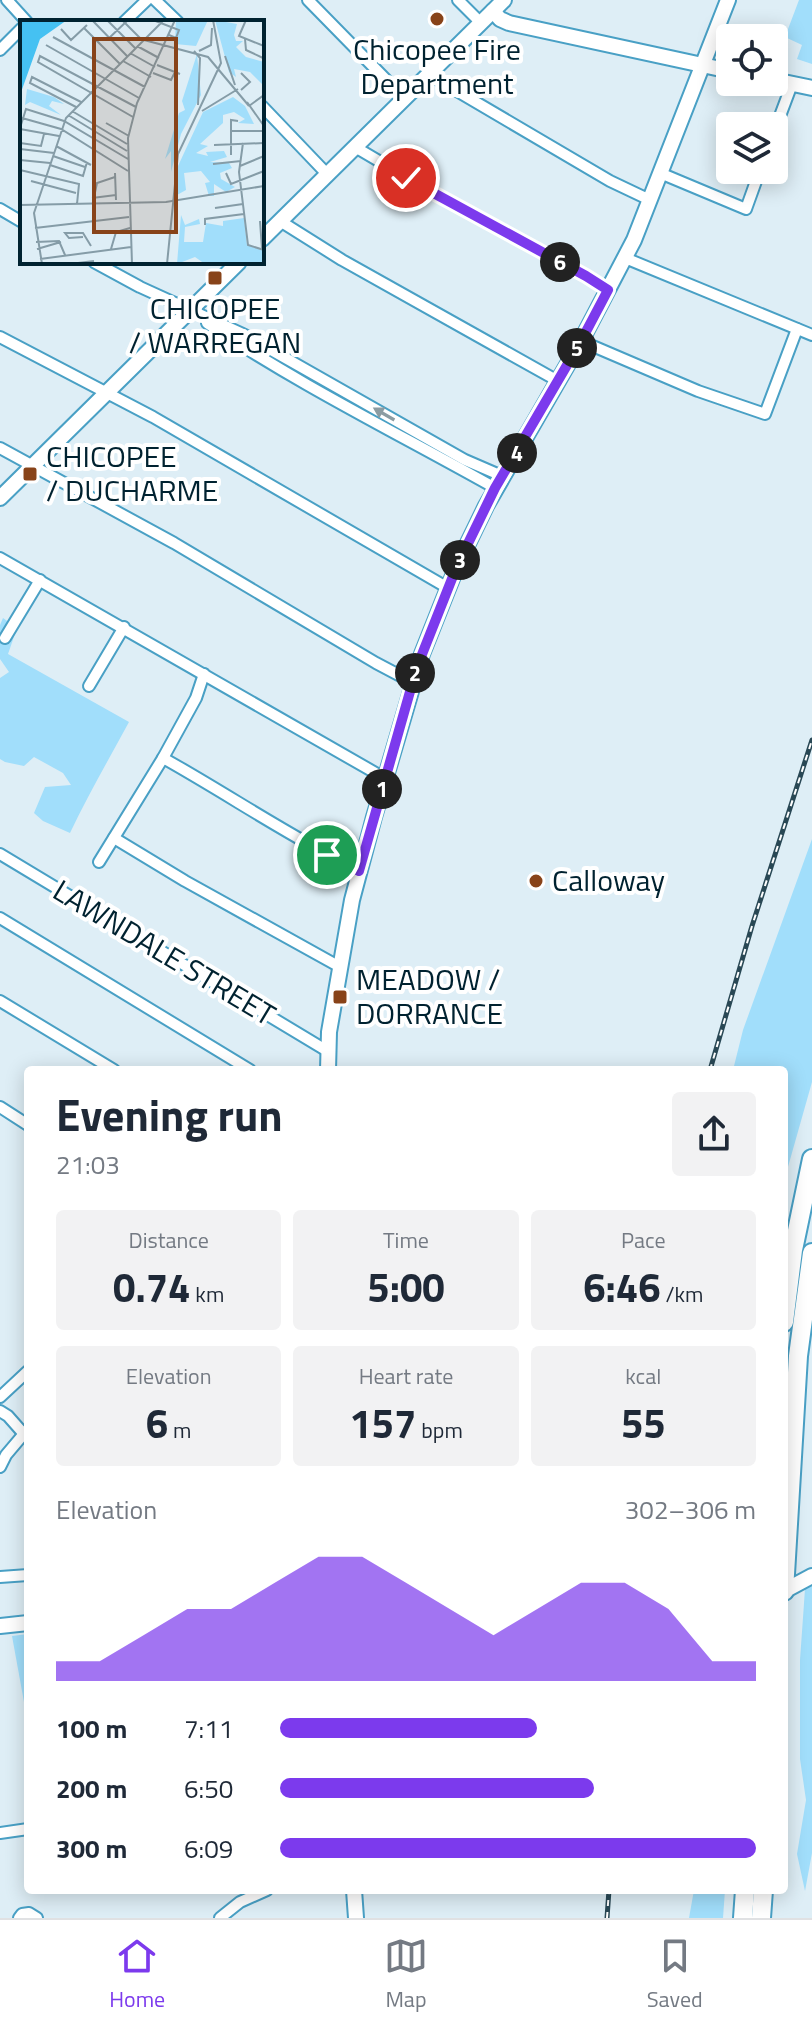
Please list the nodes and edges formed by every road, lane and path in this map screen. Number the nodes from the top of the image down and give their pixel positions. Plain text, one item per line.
1 (7, 0) edge
2 (147, 0) edge
3 (155, 0) edge
4 (308, 0) edge
5 (458, 0) edge
6 (504, 0) edge
7 (728, 0) edge
8 (493, 11) junction
9 (25, 20) edge
10 (126, 20) edge
11 (176, 20) edge
12 (481, 23) junction
13 (20, 30) edge
14 (714, 38) junction
15 (716, 49) edge
16 (0, 50) edge
17 (704, 65) junction
18 (716, 66) edge
19 (428, 74) junction
20 (788, 83) edge
21 (792, 84) junction
22 (812, 88) edge
23 (404, 98) junction
24 (264, 108) edge
25 (782, 112) edge
26 (355, 147) junction
27 (660, 173) junction
28 (327, 174) junction
29 (755, 184) edge
30 (650, 200) junction
31 (0, 209) edge
32 (20, 221) edge
33 (280, 221) junction
34 (264, 237) edge
35 (625, 258) junction
36 (98, 264) edge
37 (237, 264) edge
38 (608, 290) junction
39 (189, 311) junction
40 (797, 329) junction
41 (812, 335) edge
42 (0, 337) edge
43 (581, 341) junction
44 (558, 381) junction
45 (107, 393) junction
46 (0, 448) edge
47 (31, 467) junction
48 (499, 482) junction
49 (0, 498) edge
50 (0, 558) edge
51 (40, 580) junction
52 (448, 588) junction
53 (124, 627) junction
54 (5, 638) dead end
55 (204, 674) junction
56 (412, 682) junction
57 (89, 686) dead end
58 (163, 758) junction
59 (386, 779) junction
60 (114, 838) junction
61 (0, 854) edge
62 (99, 862) dead end
63 (359, 871) junction
64 (0, 918) edge
65 (340, 967) junction
66 (0, 1001) edge
67 (329, 1052) junction
68 (107, 1066) edge
69 (243, 1066) edge
70 (328, 1066) edge
71 (0, 1107) edge
72 (24, 1122) edge
73 (812, 1159) edge
74 (812, 1253) edge
75 (788, 1290) edge
76 (24, 1375) edge
77 (0, 1397) edge
78 (0, 1411) edge
79 (24, 1429) edge
80 (24, 1433) edge
81 (0, 1467) edge
82 (788, 1521) edge
83 (24, 1575) edge
84 (812, 1576) edge
85 (0, 1577) edge
86 (788, 1589) edge
87 (24, 1623) edge
88 (0, 1626) edge
89 (24, 1830) edge
90 (0, 1833) edge
91 (258, 1894) edge
92 (354, 1894) edge
93 (745, 1894) edge
94 (763, 1894) edge
95 (19, 1918) edge
96 (37, 1918) edge
97 (220, 1918) edge
98 (356, 1918) edge
99 (743, 1918) edge
100 (761, 1918) edge

1 - 9 street
2 - 10 street
3 - 11 street
4 - 23 street
5 - 12 street
6 - 8 main road
7 - 14 main road
8 - 12 main road
8 - 17 main road
12 - 19 main road
13 - 16 street
14 - 15 main road
14 - 17 main road
17 - 18 main road
17 - 27 main road
19 - 23 main road
19 - 30 street
20 - 21 main road
21 - 22 main road
21 - 25 street
23 - 26 main road
24 - 28 street
26 - 28 main road
26 - 38 street
27 - 29 street
27 - 30 main road
28 - 33 main road
30 - 35 main road
31 - 32 street
33 - 34 main road
33 - 44 street
35 - 38 main road
35 - 40 street
36 - 39 street
37 - 39 main road
38 - 43 main road
39 - 45 main road
39 - 48 street
40 - 41 street
40 - 43 street
42 - 45 street
43 - 44 main road
44 - 48 main road
45 - 47 main road
45 - 52 street
46 - 47 street
47 - 49 main road
47 - 56 street
48 - 52 main road
50 - 51 street
51 - 53 street
51 - 54 street
52 - 56 main road
53 - 55 street
53 - 57 street
55 - 58 street
55 - 59 street
56 - 59 main road
58 - 60 street
58 - 63 street
59 - 63 main road
60 - 62 street
60 - 65 street
61 - 67 street, LAWNDALE STREET
63 - 65 main road
64 - 69 street
65 - 67 main road
66 - 68 street
67 - 70 main road
71 - 72 street
73 - 75 highway
74 - 82 highway
76 - 77 street
78 - 79 street
80 - 81 street
83 - 85 street
84 - 86 main road
87 - 88 main road
89 - 90 street
91 - 97 street
92 - 98 main road
93 - 99 highway
94 - 100 highway
95 - 96 street

